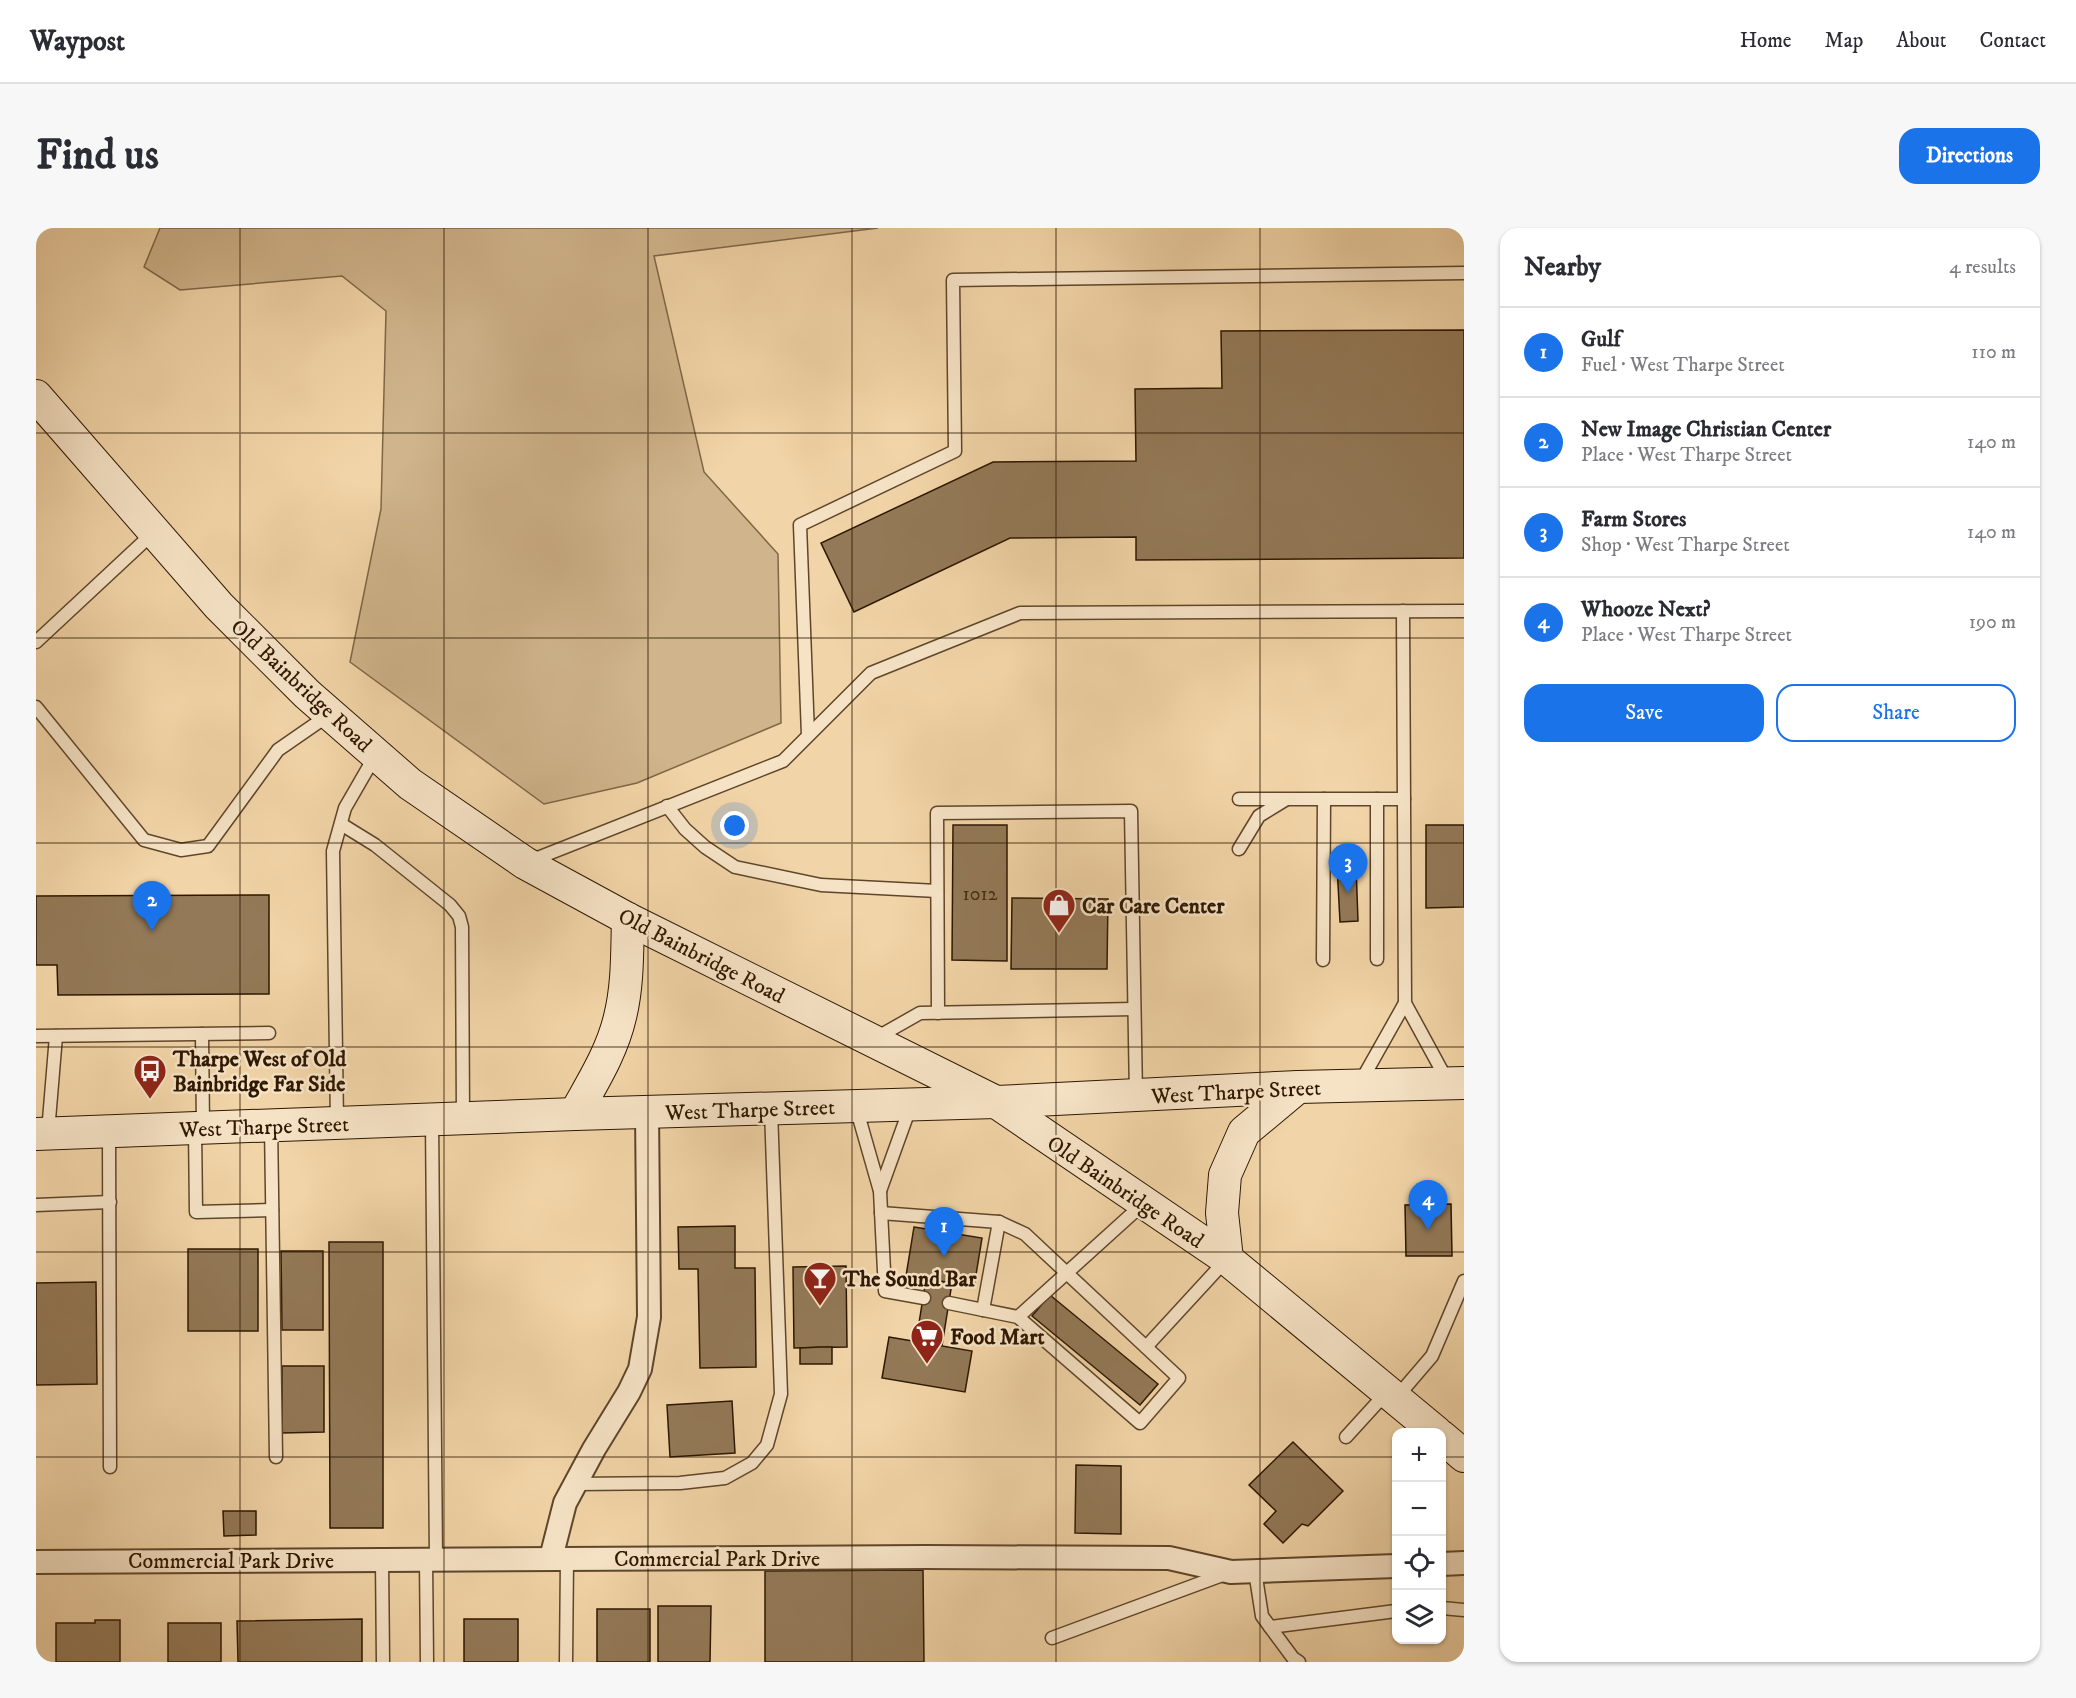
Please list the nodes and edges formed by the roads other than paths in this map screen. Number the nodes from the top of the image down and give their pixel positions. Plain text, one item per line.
1 (1464, 273) edge
2 (36, 396) edge
3 (154, 532) junction
4 (1403, 611) junction
5 (1464, 611) edge
6 (36, 642) edge
7 (36, 707) edge
8 (330, 714) junction
9 (808, 735) junction
10 (376, 754) junction
11 (1239, 799) dead end
12 (1286, 799) junction
13 (1324, 799) junction
14 (1377, 799) junction
15 (1404, 799) junction
16 (667, 806) junction
17 (341, 824) junction
18 (1239, 849) dead end
19 (525, 863) junction
20 (937, 891) junction
21 (628, 919) junction
22 (1377, 959) dead end
23 (1323, 960) dead end
24 (1405, 1003) junction
25 (1134, 1009) junction
26 (938, 1013) junction
27 (269, 1033) dead end
28 (202, 1034) junction
29 (36, 1036) edge
30 (56, 1036) junction
31 (872, 1040) junction
32 (1456, 1083) edge
33 (1359, 1085) junction
34 (1298, 1087) junction
35 (1136, 1095) junction
36 (996, 1102) junction
37 (911, 1104) junction
38 (856, 1106) junction
39 (771, 1109) junction
40 (647, 1112) junction
41 (575, 1114) junction
42 (463, 1119) junction
43 (432, 1120) junction
44 (337, 1123) junction
45 (271, 1125) junction
46 (199, 1128) junction
47 (109, 1131) junction
48 (42, 1134) edge
49 (879, 1191) junction
50 (110, 1202) junction
51 (1144, 1203) junction
52 (36, 1205) edge
53 (272, 1210) junction
54 (881, 1213) junction
55 (999, 1222) junction
56 (1227, 1259) junction
57 (1066, 1273) junction
58 (1464, 1281) edge
59 (924, 1298) dead end
60 (949, 1303) dead end
61 (983, 1310) junction
62 (1018, 1317) junction
63 (1146, 1347) junction
64 (1391, 1396) junction
65 (1431, 1428) edge
66 (1346, 1437) dead end
67 (1446, 1440) edge
68 (1464, 1456) edge
69 (276, 1457) dead end
70 (110, 1467) dead end
71 (575, 1484) junction
72 (559, 1558) junction
73 (382, 1559) junction
74 (431, 1559) junction
75 (36, 1562) edge
76 (1464, 1563) edge
77 (1446, 1564) edge
78 (1392, 1566) edge
79 (1255, 1571) junction
80 (1231, 1572) junction
81 (1446, 1608) edge
82 (1464, 1610) edge
83 (1392, 1612) edge
84 (1270, 1628) junction
85 (1052, 1638) dead end
86 (383, 1662) edge
87 (427, 1662) edge
88 (566, 1662) edge
89 (1299, 1662) edge

1 - 9 lane
2 - 3 main road, Old Bainbridge Road
3 - 6 lane
3 - 8 main road, Old Bainbridge Road
4 - 5 lane
4 - 9 lane
4 - 15 lane
7 - 8 lane
8 - 10 main road, Old Bainbridge Road
9 - 16 lane
10 - 17 lane
10 - 19 main road, Old Bainbridge Road
11 - 12 lane
12 - 13 lane
12 - 18 lane
13 - 14 lane
13 - 23 lane
14 - 15 lane
14 - 22 lane
15 - 24 lane
16 - 19 lane
16 - 20 lane
17 - 42 lane
17 - 44 lane
19 - 21 main road, Old Bainbridge Road
20 - 25 lane
20 - 26 lane
21 - 31 main road, Old Bainbridge Road
21 - 41 main road
24 - 32 lane
24 - 33 lane
25 - 26 lane
25 - 35 lane
26 - 31 lane
27 - 28 lane
28 - 30 lane
28 - 46 lane
29 - 30 lane
30 - 48 lane
31 - 36 main road, Old Bainbridge Road
32 - 33 main road, West Tharpe Street
33 - 34 main road, West Tharpe Street
34 - 35 main road, West Tharpe Street
34 - 56 main road
35 - 36 main road, West Tharpe Street
36 - 37 main road, West Tharpe Street
36 - 51 main road, Old Bainbridge Road
37 - 38 main road, West Tharpe Street
37 - 49 lane
38 - 39 main road, West Tharpe Street
38 - 49 lane
39 - 40 main road, West Tharpe Street
39 - 71 lane
40 - 41 main road, West Tharpe Street
40 - 71 street
41 - 42 main road, West Tharpe Street
42 - 43 main road, West Tharpe Street
43 - 44 main road, West Tharpe Street
43 - 74 lane
44 - 45 main road, West Tharpe Street
45 - 46 main road, West Tharpe Street
45 - 53 lane
46 - 47 main road, West Tharpe Street
46 - 53 lane
47 - 48 main road, West Tharpe Street
47 - 50 lane
49 - 54 lane
50 - 52 lane
50 - 70 lane
51 - 56 main road, Old Bainbridge Road
51 - 57 lane
53 - 69 lane
54 - 55 lane
54 - 59 lane
55 - 57 lane
55 - 61 lane
56 - 63 lane
56 - 64 main road, Old Bainbridge Road
57 - 62 lane
57 - 63 lane
58 - 64 lane
60 - 61 lane
61 - 62 lane
62 - 63 lane
64 - 65 main road, Old Bainbridge Road
64 - 66 lane
67 - 68 main road
71 - 72 street
72 - 74 street, Commercial Park Drive
72 - 80 street, Commercial Park Drive
72 - 88 lane
73 - 74 street, Commercial Park Drive
73 - 75 street, Commercial Park Drive
73 - 86 lane
74 - 87 lane
76 - 77 street
78 - 79 street, Commercial Park Drive
79 - 80 street, Commercial Park Drive
79 - 84 lane
80 - 85 lane
81 - 82 lane
83 - 84 lane
84 - 89 lane

